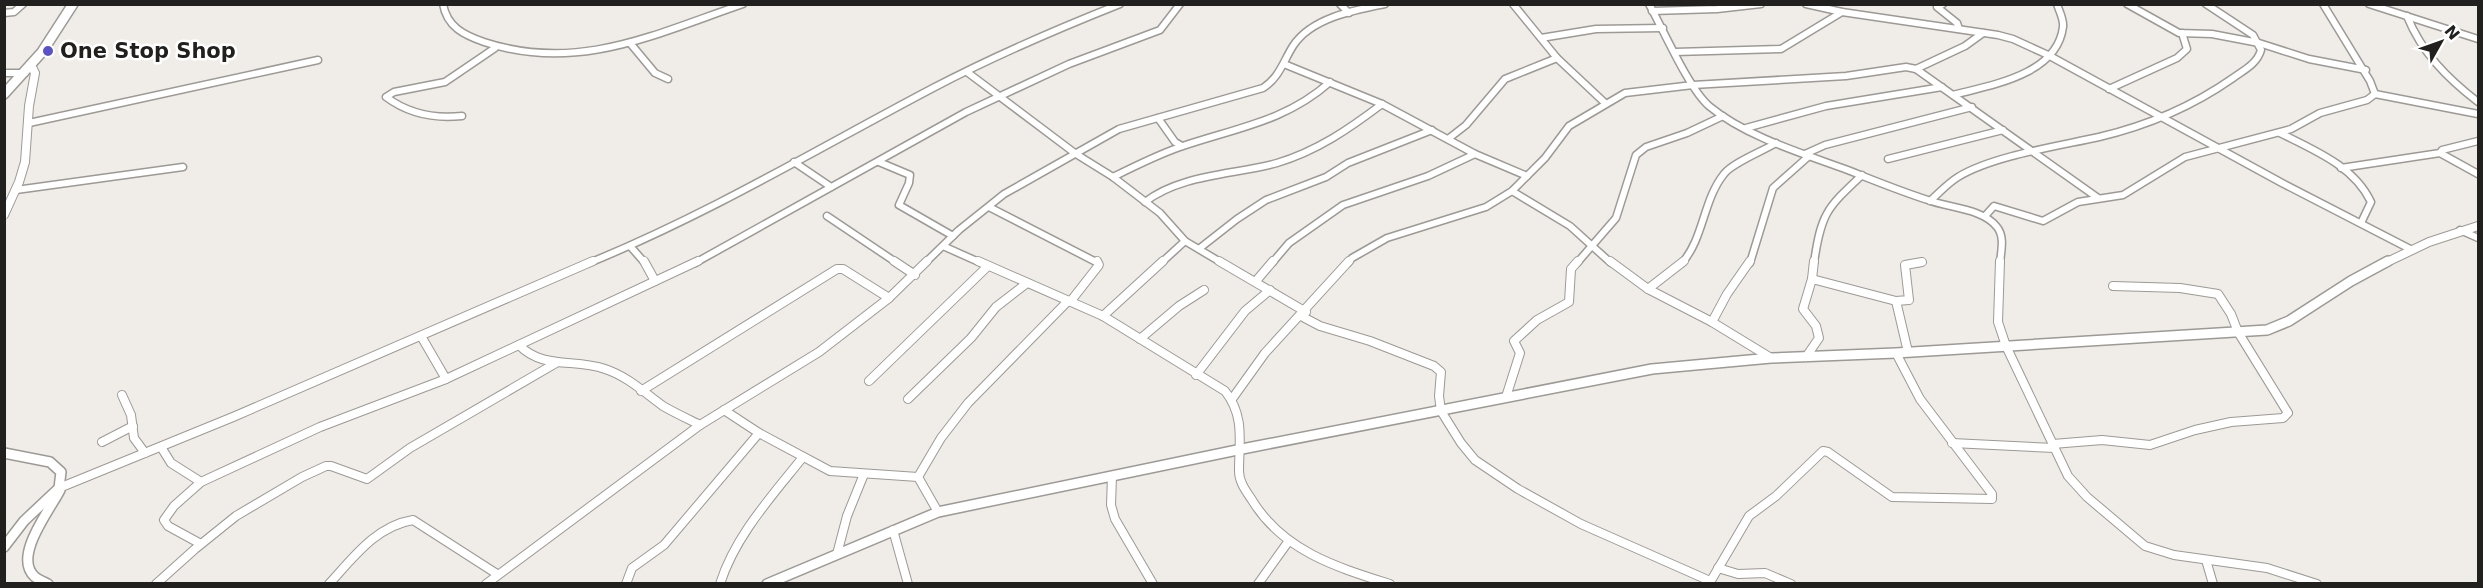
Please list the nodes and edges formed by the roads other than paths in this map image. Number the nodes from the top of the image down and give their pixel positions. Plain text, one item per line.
1 (23, 4) edge
2 (73, 4) edge
3 (443, 4) edge
4 (743, 4) edge
5 (1120, 4) edge
6 (1180, 4) edge
7 (1340, 4) edge
8 (1385, 4) edge
9 (1512, 4) edge
10 (1761, 4) edge
11 (1806, 4) edge
12 (1943, 4) edge
13 (2057, 4) edge
14 (2127, 4) edge
15 (2206, 4) edge
16 (2324, 4) edge
17 (2369, 4) edge
18 (1825, 7) edge
19 (1651, 8) edge
20 (1842, 12) junction
21 (4, 13) edge
22 (1349, 13) junction
23 (2407, 16) junction
24 (1663, 28) junction
25 (1959, 29) junction
26 (1983, 33) junction
27 (2182, 33) junction
28 (1541, 38) junction
29 (2478, 39) edge
30 (630, 43) junction
31 (2259, 43) junction
32 (495, 48) junction
33 (1676, 52) junction
34 (2048, 55) junction
35 (1557, 58) junction
36 (318, 60) dead end
37 (1284, 64) junction
38 (1916, 69) junction
39 (28, 70) junction
40 (2366, 70) junction
41 (967, 72) junction
42 (4, 73) edge
43 (668, 79) dead end
44 (1329, 82) junction
45 (1693, 85) junction
46 (1942, 87) junction
47 (2109, 89) junction
48 (4, 94) edge
49 (2375, 94) junction
50 (1953, 95) junction
51 (1001, 98) junction
52 (1605, 102) junction
53 (2478, 102) edge
54 (1382, 104) junction
55 (1972, 107) junction
56 (2477, 113) edge
57 (462, 116) dead end
58 (1723, 116) junction
59 (1158, 117) junction
60 (2163, 117) junction
61 (29, 123) junction
62 (1746, 128) junction
63 (1432, 130) junction
64 (2003, 130) junction
65 (2280, 133) junction
66 (1448, 140) junction
67 (2478, 141) edge
68 (1776, 143) junction
69 (1182, 146) junction
70 (2221, 148) junction
71 (2034, 151) junction
72 (2440, 153) junction
73 (1076, 154) junction
74 (1475, 154) junction
75 (1807, 155) junction
76 (1888, 159) dead end
77 (794, 162) junction
78 (879, 162) junction
79 (183, 167) dead end
80 (2341, 168) junction
81 (2478, 174) edge
82 (1862, 175) junction
83 (1527, 176) junction
84 (1113, 177) junction
85 (831, 187) junction
86 (15, 190) junction
87 (1512, 191) junction
88 (2098, 198) junction
89 (1930, 201) junction
90 (1145, 202) junction
91 (989, 207) junction
92 (4, 214) edge
93 (827, 216) dead end
94 (1985, 216) junction
95 (2361, 223) junction
96 (2478, 226) edge
97 (2460, 230) junction
98 (953, 236) junction
99 (2478, 238) edge
100 (1185, 241) junction
101 (1592, 245) junction
102 (630, 246) junction
103 (944, 246) junction
104 (1200, 248) junction
105 (2412, 250) junction
106 (1922, 262) dead end
107 (988, 266) junction
108 (915, 275) junction
109 (1812, 279) junction
110 (655, 280) junction
111 (1256, 281) junction
112 (1027, 283) junction
113 (2113, 286) dead end
114 (1648, 289) junction
115 (1204, 290) dead end
116 (1270, 290) junction
117 (889, 298) junction
118 (1069, 301) junction
119 (1896, 301) junction
120 (1304, 314) junction
121 (1103, 316) junction
122 (1712, 322) junction
123 (2238, 332) junction
124 (422, 336) junction
125 (1140, 339) junction
126 (519, 345) junction
127 (2006, 346) junction
128 (1908, 352) junction
129 (1896, 353) junction
130 (1806, 357) junction
131 (1771, 358) junction
132 (556, 363) junction
133 (1196, 375) junction
134 (446, 380) junction
135 (869, 381) dead end
136 (641, 391) junction
137 (122, 395) dead end
138 (1506, 397) junction
139 (908, 399) dead end
140 (1232, 399) junction
141 (724, 410) junction
142 (1441, 411) junction
143 (700, 425) junction
144 (133, 426) junction
145 (759, 433) junction
146 (102, 442) dead end
147 (1952, 442) junction
148 (2054, 446) junction
149 (161, 447) junction
150 (1242, 449) junction
151 (4, 453) edge
152 (146, 453) junction
153 (803, 457) junction
154 (864, 474) junction
155 (1112, 476) junction
156 (918, 477) junction
157 (201, 482) junction
158 (59, 488) junction
159 (938, 513) junction
160 (893, 530) junction
161 (1288, 542) junction
162 (199, 543) junction
163 (4, 547) edge
164 (837, 554) junction
165 (2206, 560) junction
166 (1718, 568) junction
167 (497, 574) junction
168 (1710, 582) edge
169 (48, 584) edge
170 (156, 584) edge
171 (329, 584) edge
172 (486, 584) edge
173 (626, 584) edge
174 (720, 584) edge
175 (767, 584) edge
176 (908, 584) edge
177 (1153, 584) edge
178 (1258, 584) edge
179 (1390, 584) edge
180 (1791, 584) edge
181 (2213, 584) edge
182 (2317, 584) edge

1 - 21 street
2 - 39 highway
3 - 32 street
4 - 30 street
5 - 41 street
6 - 51 street
7 - 22 street
8 - 22 street
9 - 28 street
10 - 19 street
11 - 18 street
12 - 25 street
13 - 34 street
14 - 27 street
15 - 31 street
16 - 40 street
17 - 23 street
18 - 20 street
19 - 24 street
20 - 25 street
20 - 33 street
22 - 37 street
23 - 29 street
23 - 53 street
24 - 28 street
24 - 33 street
25 - 26 street
26 - 34 street
26 - 38 street
27 - 31 street
27 - 47 street
28 - 35 street
30 - 32 street
30 - 43 street
31 - 40 street
31 - 60 street
32 - 57 street
33 - 45 street
34 - 47 street
34 - 50 street
35 - 52 street
35 - 66 street
36 - 61 street
37 - 44 street
37 - 59 street
38 - 45 street
38 - 46 street
39 - 42 street
39 - 48 highway
39 - 61 street
40 - 49 street
41 - 51 street
41 - 77 street
44 - 54 street
44 - 69 street
45 - 52 street
45 - 58 street
46 - 50 street
46 - 62 street
47 - 60 street
49 - 56 street
49 - 65 street
50 - 55 street
51 - 73 street
51 - 78 street
52 - 83 street
54 - 63 street
54 - 90 street
55 - 64 street
55 - 75 street
58 - 62 street
58 - 101 street
59 - 69 street
59 - 73 street
60 - 70 street
60 - 71 street
61 - 86 street
62 - 68 street
63 - 66 street
63 - 104 street
64 - 71 street
64 - 76 street
65 - 70 street
65 - 80 street
66 - 74 street
67 - 72 street
68 - 75 street
68 - 114 street
69 - 84 street
70 - 88 street
70 - 95 street
71 - 88 street
71 - 89 street
72 - 80 street
72 - 81 street
73 - 84 street
73 - 91 street
74 - 83 street
74 - 111 street
75 - 82 street
75 - 122 street
77 - 85 street
77 - 102 street
78 - 85 street
78 - 98 street
79 - 86 street
80 - 95 street
82 - 89 street
82 - 109 street
83 - 87 street
84 - 90 street
85 - 110 street
86 - 92 street
87 - 101 street
87 - 120 street
88 - 94 street
89 - 94 street
90 - 100 street
91 - 98 street
91 - 118 street
93 - 108 street
94 - 127 street
95 - 105 street
96 - 97 street
97 - 99 street
97 - 105 street
98 - 103 street
100 - 104 street
100 - 121 street
101 - 114 street
101 - 138 street
102 - 110 street
102 - 124 street
103 - 107 street
103 - 108 street
104 - 111 street
105 - 123 street
106 - 119 street
107 - 112 street
107 - 135 street
108 - 117 street
109 - 119 street
109 - 130 street
110 - 126 street
111 - 116 street
112 - 118 street
112 - 139 street
113 - 123 street
114 - 122 street
115 - 125 street
116 - 120 street
116 - 133 street
117 - 136 street
117 - 141 street
118 - 121 street
118 - 156 street
119 - 128 street
120 - 140 street
120 - 142 street
121 - 125 street
122 - 131 street
123 - 127 street
123 - 148 street
124 - 134 street
124 - 149 street
125 - 133 street
126 - 132 street
126 - 134 street
127 - 128 street
127 - 148 street
128 - 129 street
129 - 130 street
129 - 147 street
130 - 131 street
131 - 138 street
132 - 136 street
132 - 162 street
133 - 140 street
134 - 157 street
136 - 143 street
137 - 144 street
138 - 142 street
140 - 150 street
141 - 143 street
141 - 145 street
142 - 150 street
142 - 168 street
143 - 167 street
144 - 146 street
144 - 152 street
145 - 153 street
145 - 173 street
147 - 148 street
147 - 166 street
148 - 165 street
149 - 152 street
149 - 157 street
150 - 155 street
150 - 161 street
151 - 158 street
152 - 158 street
153 - 154 street
153 - 174 street
154 - 156 street
154 - 164 street
155 - 159 street
155 - 177 street
156 - 159 street
157 - 162 street
158 - 163 street
158 - 169 street
159 - 160 street
160 - 164 street
160 - 176 street
161 - 178 street
161 - 179 street
162 - 170 street
164 - 175 street
165 - 181 street
165 - 182 street
166 - 168 street
166 - 180 street
167 - 171 street
167 - 172 street

